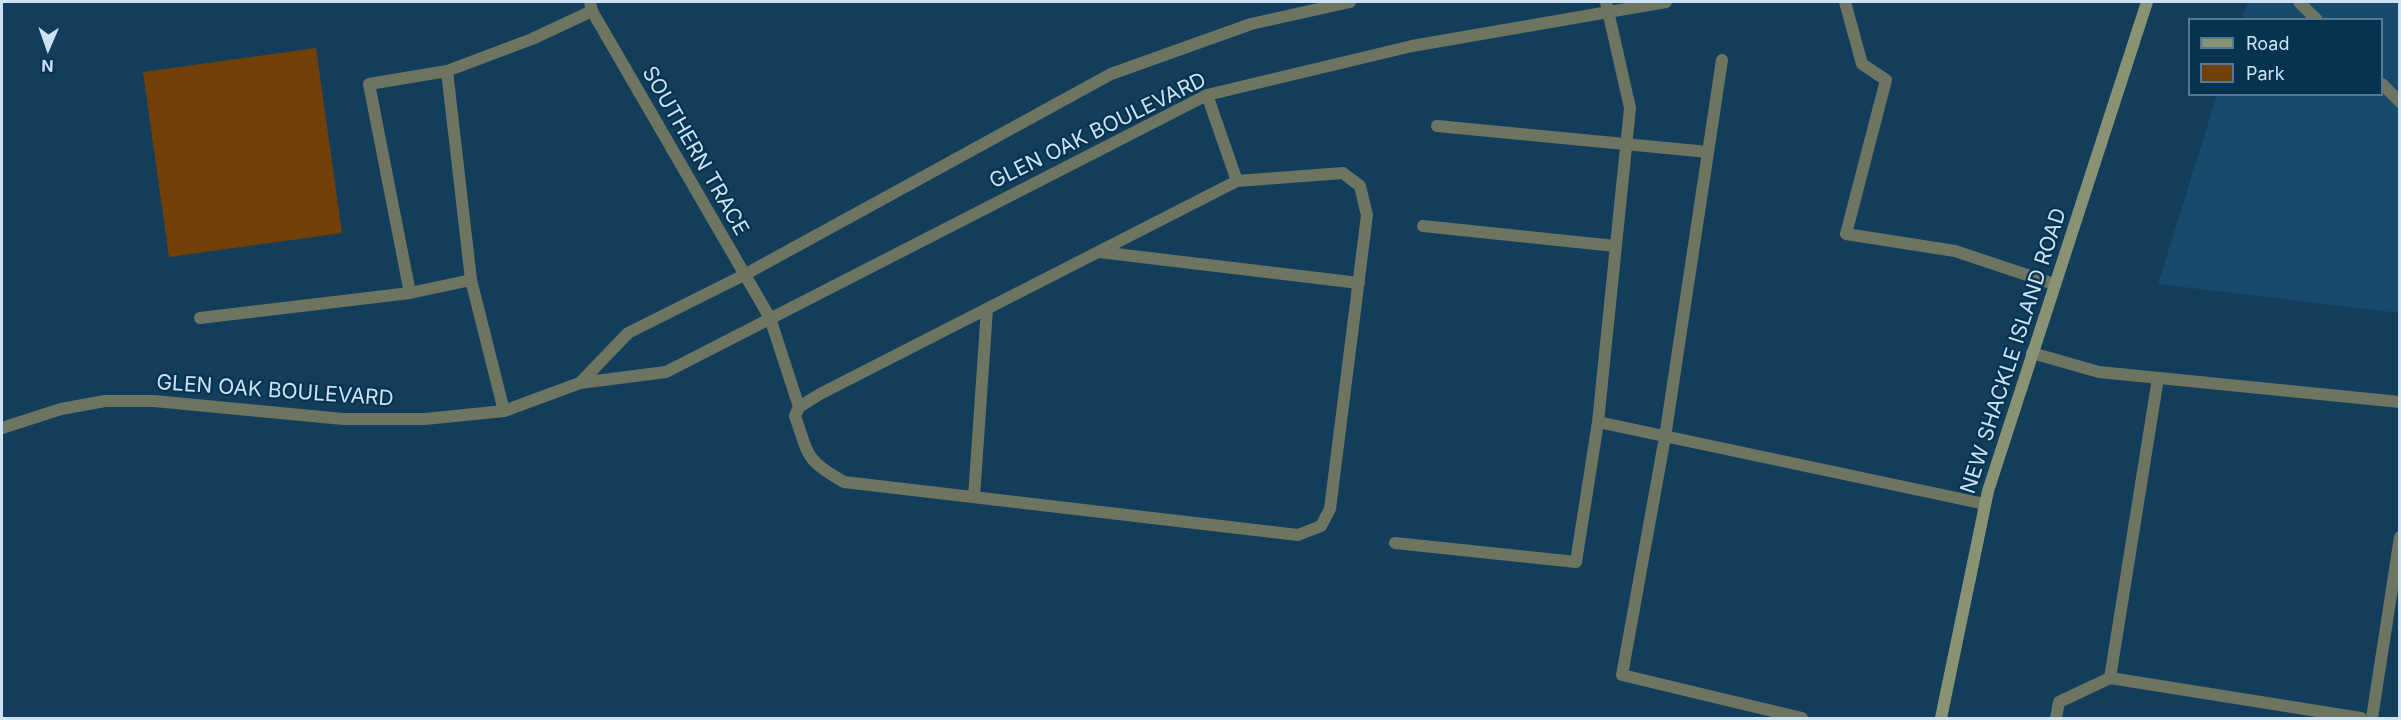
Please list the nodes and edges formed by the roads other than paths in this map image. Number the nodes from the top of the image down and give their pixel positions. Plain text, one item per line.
1 (1350, 2) edge
2 (1666, 2) edge
3 (1845, 2) edge
4 (2146, 2) edge
5 (2299, 2) edge
6 (591, 6) edge
7 (1608, 7) edge
8 (2315, 18) edge
9 (1722, 60) dead end
10 (447, 71) junction
11 (2383, 85) edge
12 (1207, 95) junction
13 (2399, 101) edge
14 (1437, 126) dead end
15 (1626, 145) junction
16 (1708, 152) junction
17 (1237, 181) junction
18 (1423, 226) dead end
19 (1616, 246) junction
20 (1099, 252) junction
21 (744, 275) junction
22 (471, 280) junction
23 (1359, 283) junction
24 (2054, 284) junction
25 (410, 293) junction
26 (987, 309) junction
27 (200, 318) dead end
28 (770, 318) junction
29 (2032, 353) junction
30 (2157, 378) junction
31 (580, 383) junction
32 (2400, 402) edge
33 (799, 406) junction
34 (504, 411) junction
35 (1598, 422) junction
36 (2, 428) edge
37 (1665, 437) junction
38 (974, 497) junction
39 (1985, 504) junction
40 (2400, 537) edge
41 (1395, 543) dead end
42 (2110, 678) junction
43 (1802, 718) edge
44 (1941, 718) edge
45 (2056, 718) edge
46 (2361, 718) edge
47 (2372, 718) edge

1 - 21 street, GLEN OAK BOULEVARD
2 - 7 street, GLEN OAK BOULEVARD
3 - 24 street
4 - 24 main road, NEW SHACKLE ISLAND ROAD
5 - 8 street
6 - 10 street
6 - 21 street, SOUTHERN TRACE
7 - 12 street, GLEN OAK BOULEVARD
7 - 15 street
9 - 16 street
10 - 22 street
10 - 25 street
11 - 13 street
12 - 17 street
12 - 28 street, GLEN OAK BOULEVARD
14 - 15 street
15 - 16 street
15 - 19 street
16 - 37 street
17 - 20 street
17 - 23 street, SOUTHERN TRACE
18 - 19 street
19 - 35 street
20 - 23 street
20 - 26 street
21 - 28 street, SOUTHERN TRACE
21 - 31 street, GLEN OAK BOULEVARD
22 - 25 street
22 - 34 street
23 - 38 street, SOUTHERN TRACE
24 - 29 main road, NEW SHACKLE ISLAND ROAD
25 - 27 street
26 - 33 street
26 - 38 street
28 - 31 street, GLEN OAK BOULEVARD
28 - 33 street, SOUTHERN TRACE
29 - 30 street
29 - 39 main road, NEW SHACKLE ISLAND ROAD
30 - 32 street
30 - 42 street
31 - 34 street, GLEN OAK BOULEVARD
33 - 38 street, SOUTHERN TRACE
34 - 36 street, GLEN OAK BOULEVARD
35 - 37 street
35 - 41 street
37 - 39 street
37 - 43 street
39 - 44 main road, NEW SHACKLE ISLAND ROAD
40 - 47 street
42 - 45 street
42 - 46 street

